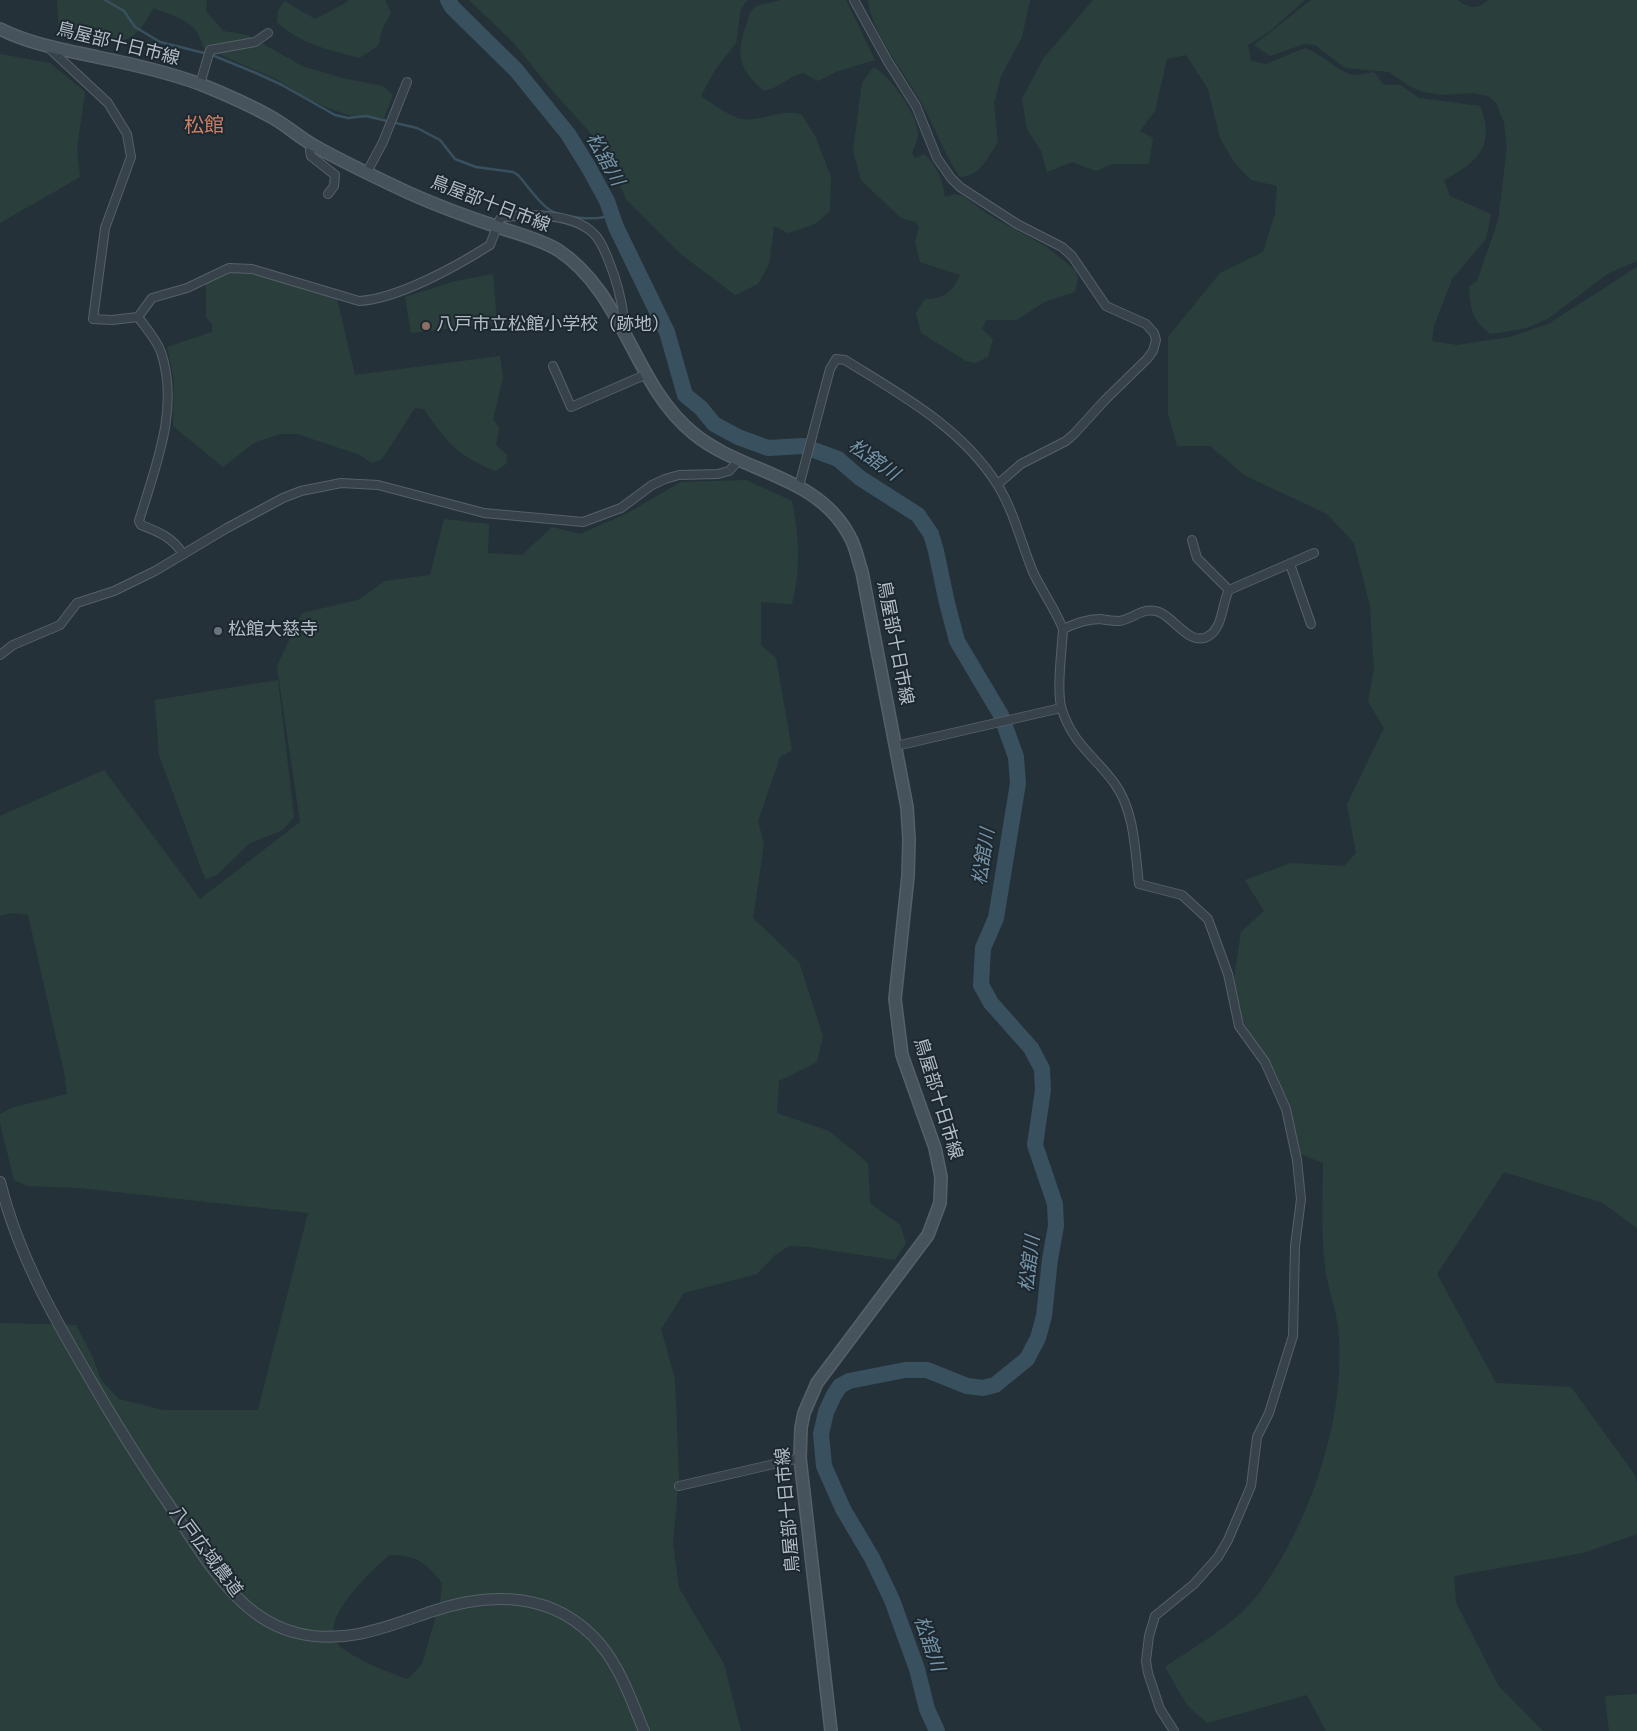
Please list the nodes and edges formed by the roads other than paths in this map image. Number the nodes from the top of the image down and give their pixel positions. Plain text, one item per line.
1 (854, 0) edge
2 (0, 29) edge
3 (268, 33) dead end
4 (48, 47) junction
5 (407, 82) dead end
6 (200, 84) junction
7 (313, 145) junction
8 (366, 172) junction
9 (328, 194) dead end
10 (498, 227) junction
11 (138, 317) junction
12 (625, 336) junction
13 (554, 366) dead end
14 (647, 374) junction
15 (738, 461) junction
16 (998, 484) junction
17 (799, 486) junction
18 (1192, 540) dead end
19 (1314, 553) dead end
20 (183, 554) junction
21 (1290, 564) junction
22 (1229, 590) junction
23 (1311, 624) dead end
24 (1063, 629) junction
25 (0, 655) edge
26 (1061, 708) junction
27 (896, 746) junction
28 (0, 1182) edge
29 (800, 1458) junction
30 (679, 1486) dead end
31 (644, 1731) edge
32 (831, 1731) edge
33 (1174, 1731) edge

1 - 16 street
2 - 4 main road, 鳥屋部十日市線
3 - 6 street
4 - 6 main road, 鳥屋部十日市線
4 - 11 street
5 - 8 street
6 - 7 main road, 鳥屋部十日市線
7 - 8 main road, 鳥屋部十日市線
7 - 9 street
8 - 10 main road, 鳥屋部十日市線
10 - 11 street
10 - 12 main road, 鳥屋部十日市線
10 - 12 street
11 - 20 street
12 - 14 main road, 鳥屋部十日市線
13 - 14 street
14 - 15 main road, 鳥屋部十日市線
15 - 17 main road, 鳥屋部十日市線
15 - 20 street
16 - 17 street
16 - 24 street
17 - 27 main road, 鳥屋部十日市線
18 - 22 street
19 - 21 street
20 - 25 street
21 - 22 street
21 - 23 street
22 - 24 street
24 - 26 street
26 - 27 street
26 - 33 street
27 - 29 main road, 鳥屋部十日市線
28 - 31 street, 八戸広域農道
29 - 30 street
29 - 32 main road, 鳥屋部十日市線

